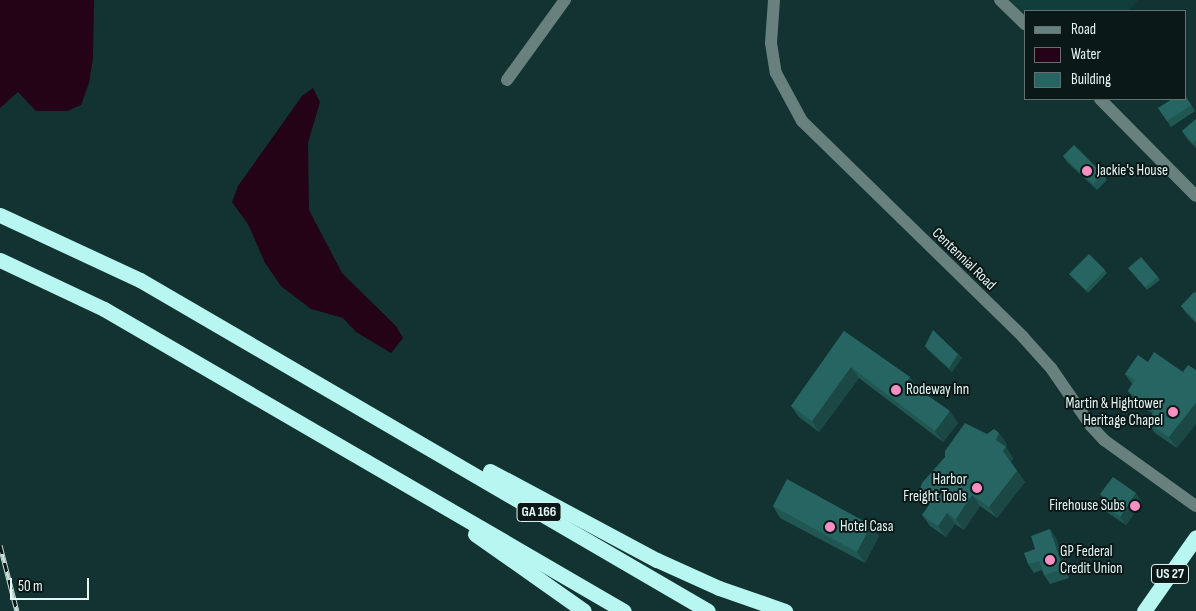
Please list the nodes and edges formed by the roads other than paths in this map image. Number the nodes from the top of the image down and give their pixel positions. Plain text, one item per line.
1 (565, 0) edge
2 (774, 0) edge
3 (1000, 0) edge
4 (1024, 23) edge
5 (507, 80) dead end
6 (1101, 100) edge
7 (1196, 196) edge
8 (0, 214) edge
9 (0, 260) edge
10 (370, 412) junction
11 (424, 495) junction
12 (1196, 506) edge
13 (1196, 537) edge
14 (584, 611) edge
15 (624, 611) edge
16 (708, 611) edge
17 (785, 611) edge
18 (1144, 611) edge

1 - 5 street
2 - 12 street, Centennial Road
3 - 4 street
6 - 7 street
8 - 10 highway
9 - 11 highway
10 - 16 highway, GA 166
10 - 17 highway
11 - 14 highway
11 - 15 highway, GA 166
13 - 18 highway, US 27

